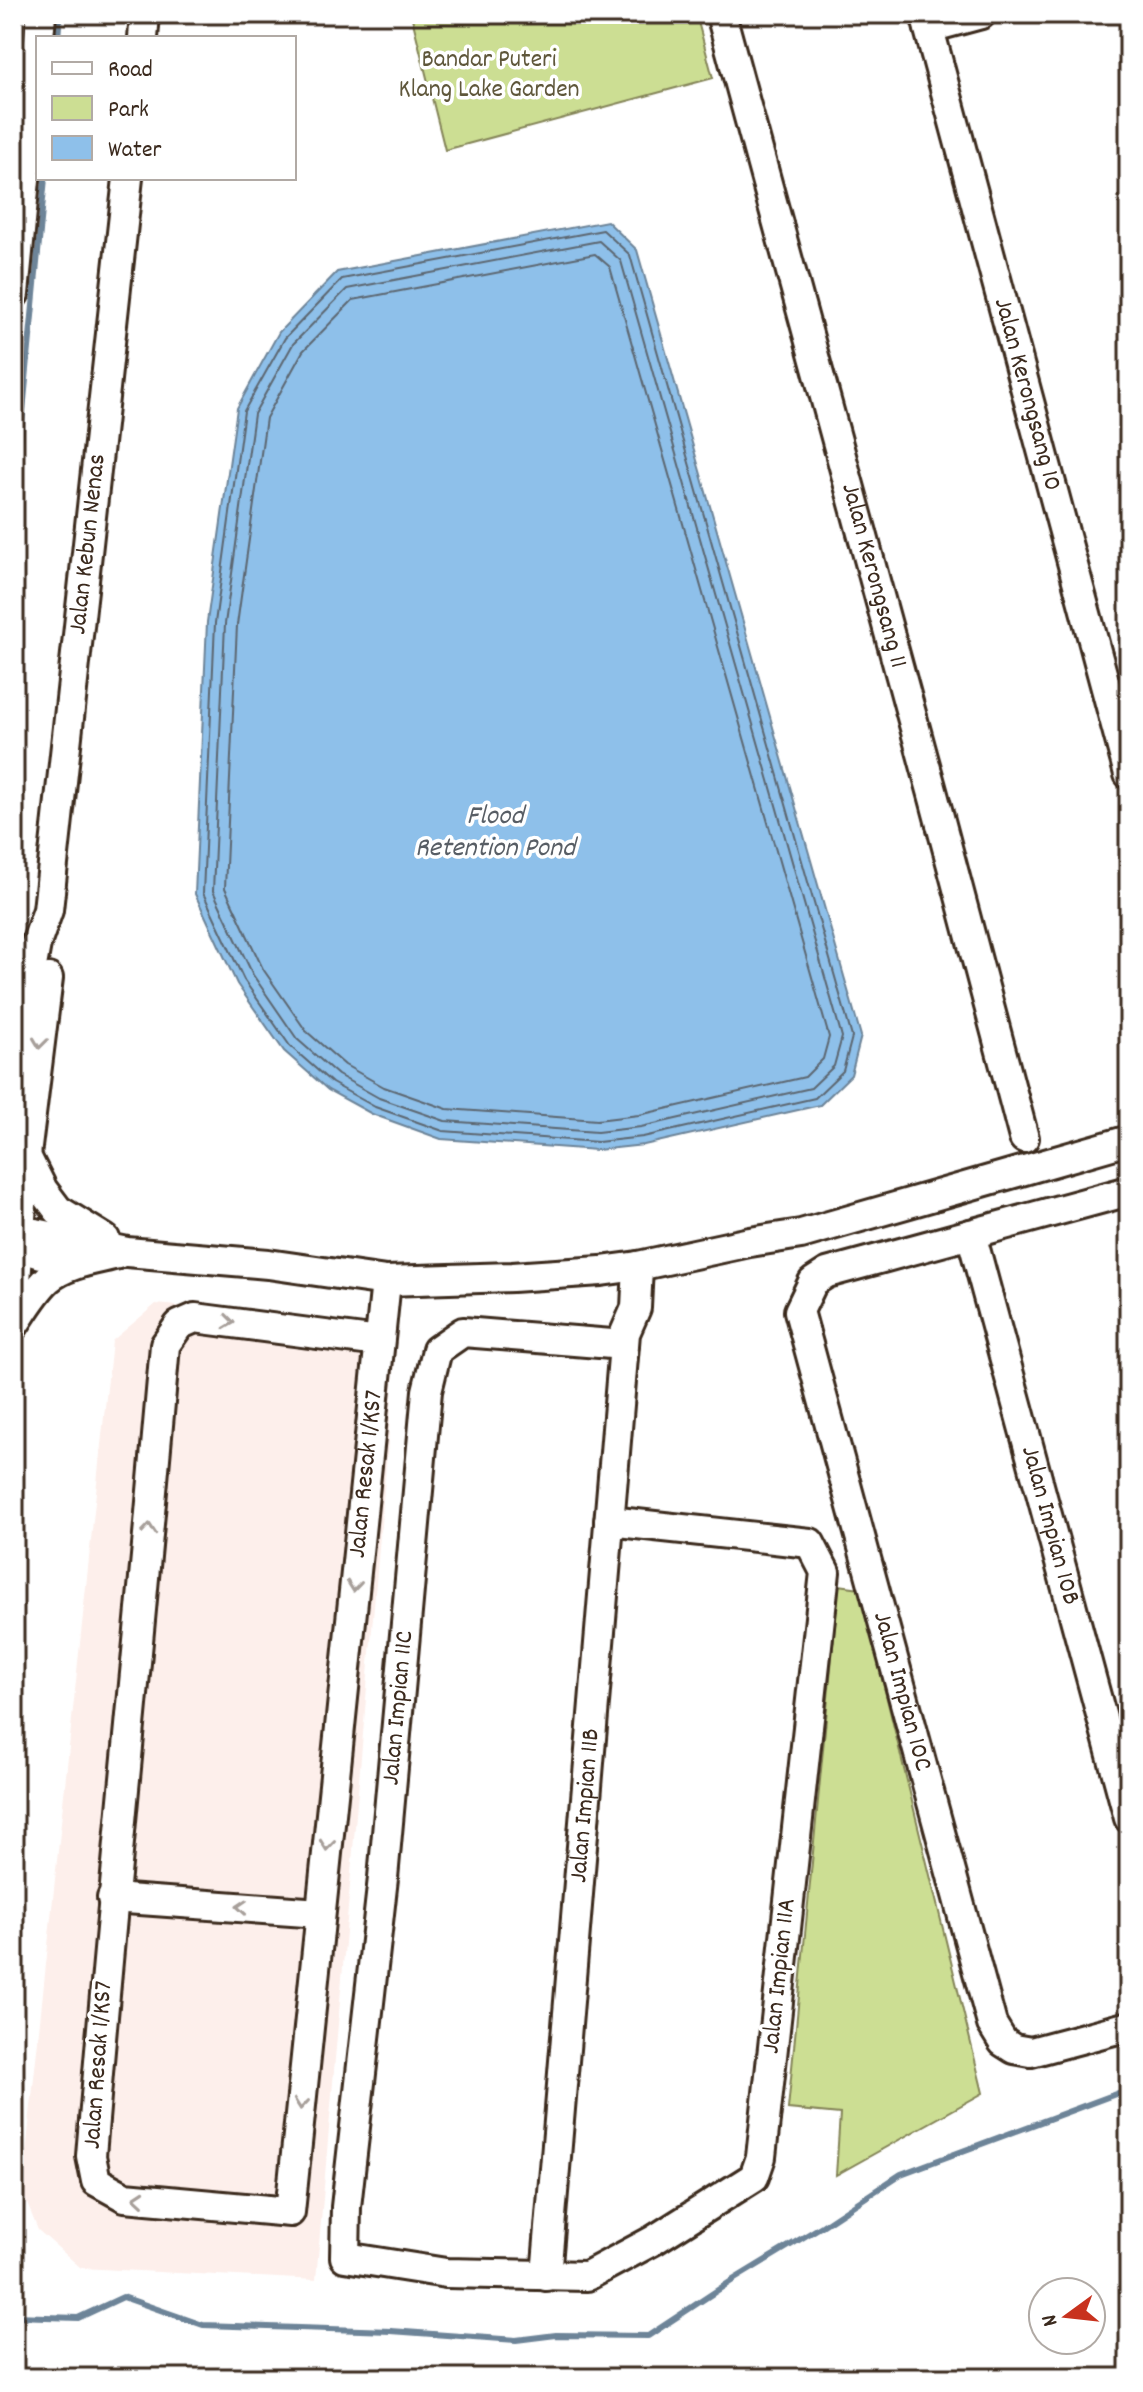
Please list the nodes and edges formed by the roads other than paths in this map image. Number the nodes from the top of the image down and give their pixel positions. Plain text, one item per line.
1 (41, 14) edge
2 (145, 14) edge
3 (721, 14) edge
4 (981, 14) edge
5 (927, 21) edge
6 (39, 36) edge
7 (143, 36) edge
8 (36, 65) edge
9 (128, 180) edge
10 (14, 294) edge
11 (1129, 774) edge
12 (48, 910) junction
13 (14, 1064) edge
14 (1024, 1138) dead end
15 (1129, 1140) edge
16 (26, 1155) junction
17 (1129, 1191) edge
18 (971, 1234) junction
19 (15, 1239) edge
20 (127, 1252) junction
21 (629, 1267) junction
22 (386, 1281) junction
23 (14, 1306) edge
24 (14, 1325) edge
25 (624, 1339) junction
26 (379, 1342) junction
27 (609, 1521) junction
28 (1129, 1818) edge
29 (112, 1898) junction
30 (320, 1913) junction
31 (1129, 2026) edge
32 (345, 2257) joint
33 (546, 2276) junction

1 - 6 street
2 - 7 street
3 - 14 street, Jalan Kerongsang 11
4 - 5 street
5 - 11 street, Jalan Kerongsang 10
8 - 10 street
9 - 12 street, Jalan Kebun Nenas
12 - 13 street, Jalan Kebun Nenas
12 -> 16 street, Jalan Kebun Nenas
15 - 21 street
16 - 19 street, Jalan Kebun Nenas
16 - 20 street
17 - 18 street
18 - 28 street, Jalan Impian 10B
18 - 31 street, Jalan Impian 10C
19 - 20 street
19 - 23 street, Jalan Kebun Nenas
20 - 22 street
20 - 24 street
21 - 22 street
21 - 25 street, Jalan Impian 11B
22 - 26 street, Jalan Resak 1/KS7
25 - 27 street, Jalan Impian 11B
25 - 32 street, Jalan Impian 11C
29 -> 26 street, Jalan Resak 1/KS7
26 -> 30 street, Jalan Resak 1/KS7
27 - 33 street, Jalan Impian 11B
27 - 33 street, Jalan Impian 11A
30 -> 29 street
30 -> 29 street, Jalan Resak 1/KS7
32 - 33 street, Jalan Impian 11A

